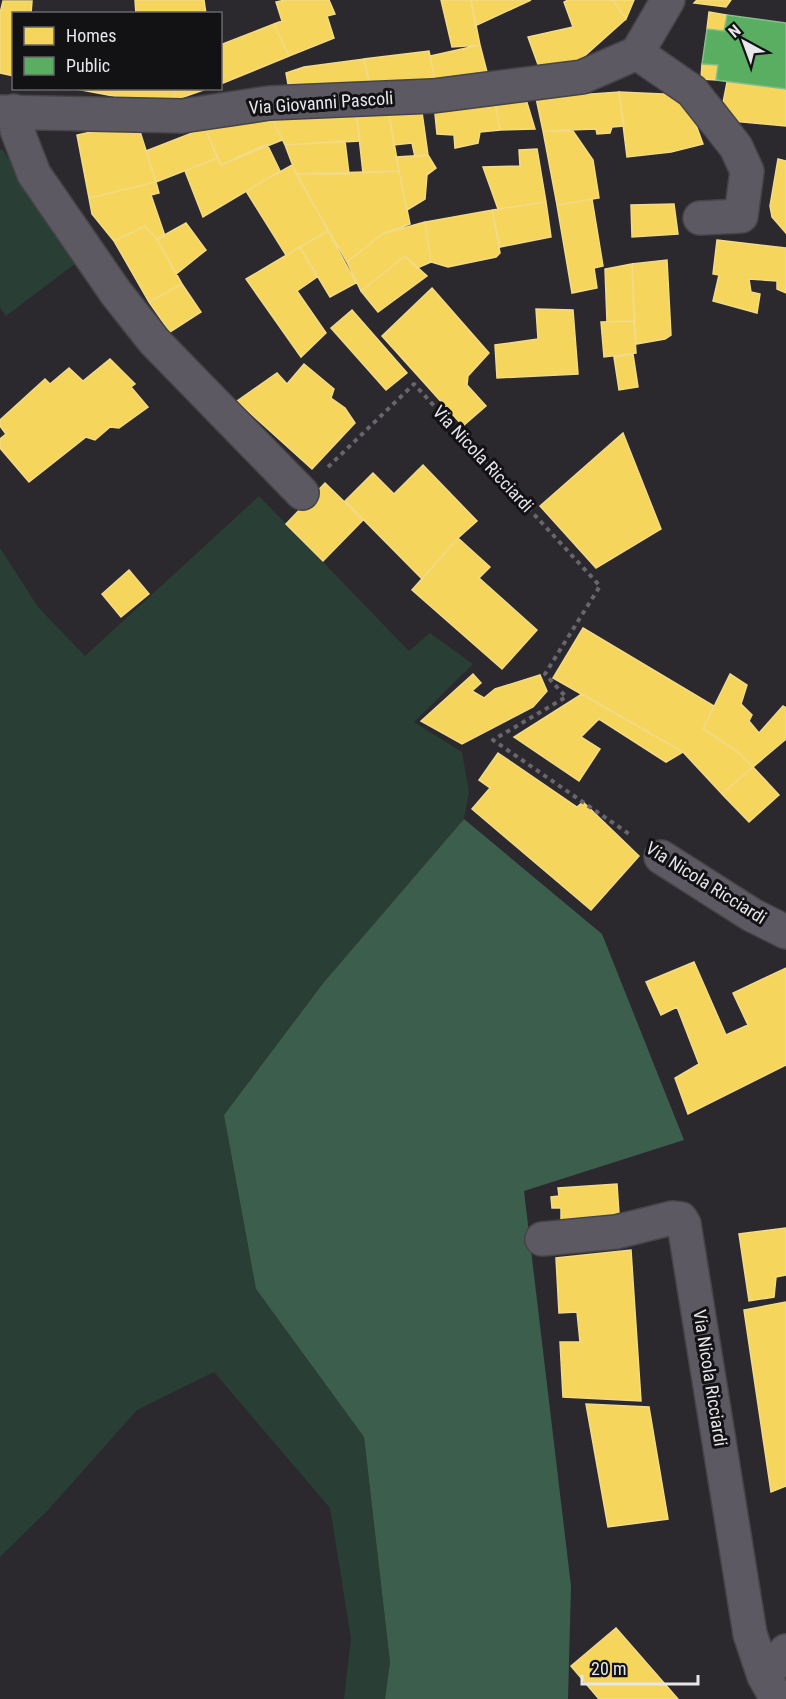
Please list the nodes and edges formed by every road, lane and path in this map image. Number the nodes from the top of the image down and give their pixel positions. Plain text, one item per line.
1 (668, 0) edge
2 (637, 53) junction
3 (7, 112) edge
4 (700, 218) dead end
5 (302, 493) joint
6 (662, 857) joint
7 (786, 932) edge
8 (542, 1239) dead end
9 (786, 1651) edge
10 (770, 1688) edge

1 - 2 street
2 - 3 street, Via Giovanni Pascoli
2 - 4 street
3 - 5 street
5 - 6 path, Via Nicola Ricciardi
6 - 7 street, Via Nicola Ricciardi
8 - 10 street, Via Nicola Ricciardi
9 - 10 street, Via Nicola Ricciardi

